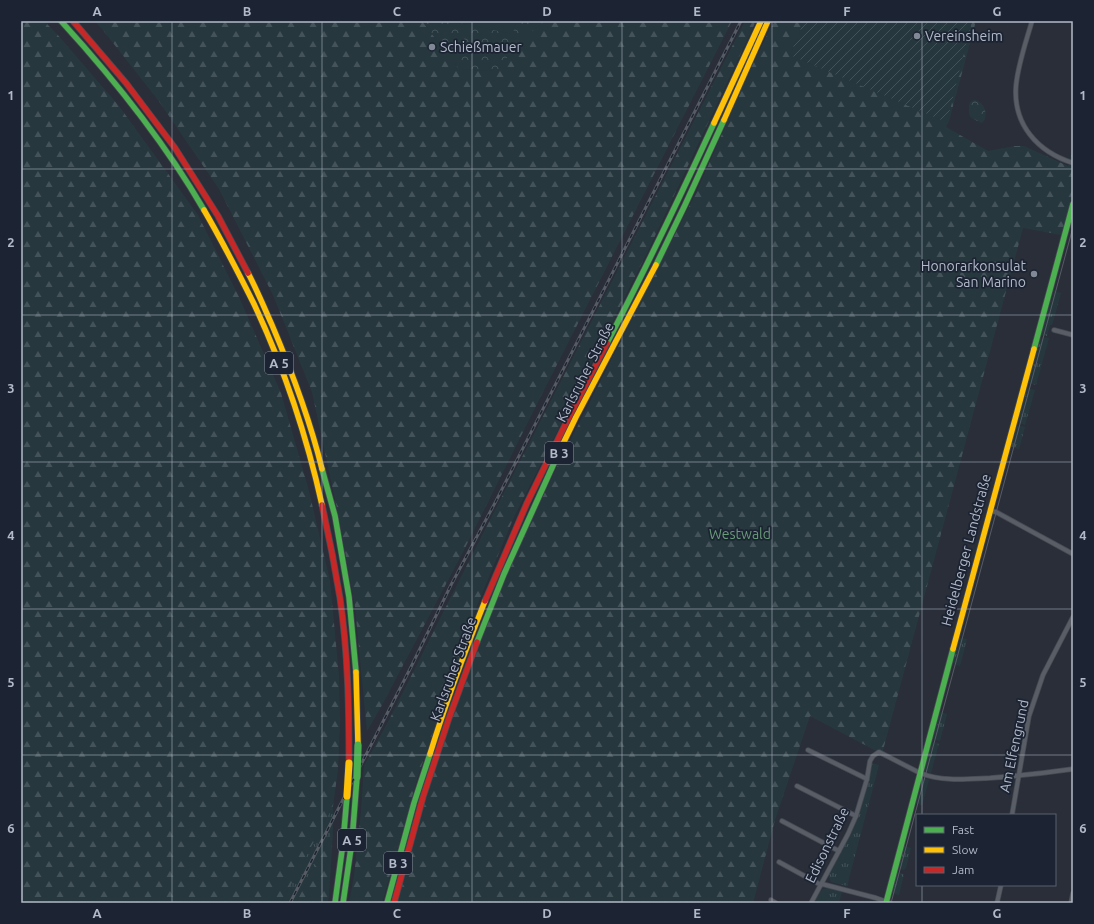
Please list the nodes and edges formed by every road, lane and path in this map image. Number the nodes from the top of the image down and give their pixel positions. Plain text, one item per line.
1 (61, 21) edge
2 (73, 21) edge
3 (761, 21) edge
4 (768, 21) edge
5 (1032, 21) edge
6 (1073, 163) edge
7 (1073, 204) edge
8 (1054, 330) dead end
9 (1073, 335) edge
10 (990, 511) junction
11 (1073, 554) edge
12 (1073, 617) edge
13 (808, 750) dead end
14 (1073, 769) edge
15 (920, 773) junction
16 (1018, 776) junction
17 (867, 780) junction
18 (797, 786) dead end
19 (1012, 814) edge
20 (856, 816) junction
21 (782, 821) dead end
22 (839, 851) junction
23 (779, 862) dead end
24 (822, 884) junction
25 (1001, 886) edge
26 (1073, 893) edge
27 (771, 900) dead end
28 (335, 903) edge
29 (343, 903) edge
30 (387, 903) edge
31 (394, 903) edge
32 (776, 903) edge
33 (811, 903) edge
34 (888, 903) edge
35 (997, 903) edge
36 (1071, 903) edge

1 - 28 main road, A 5, bridge
2 - 29 main road, A 5, bridge
3 - 30 main road, Karlsruher Straße / B 3
4 - 31 main road, Karlsruher Straße / B 3
5 - 6 street
7 - 10 main road, Heidelberger Landstraße
8 - 9 street
10 - 11 street
10 - 15 main road, Heidelberger Landstraße
12 - 16 street, Am Elfengrund
13 - 17 street
14 - 16 street
15 - 16 street
15 - 17 street, Edisonstraße
15 - 34 main road, Heidelberger Landstraße
16 - 19 street, Am Elfengrund
17 - 20 street, Edisonstraße
18 - 20 street
20 - 22 street, Edisonstraße
21 - 22 street
22 - 24 street, Edisonstraße
23 - 24 street
24 - 33 street, Edisonstraße
24 - 34 street
25 - 35 street
26 - 36 street
27 - 32 street

